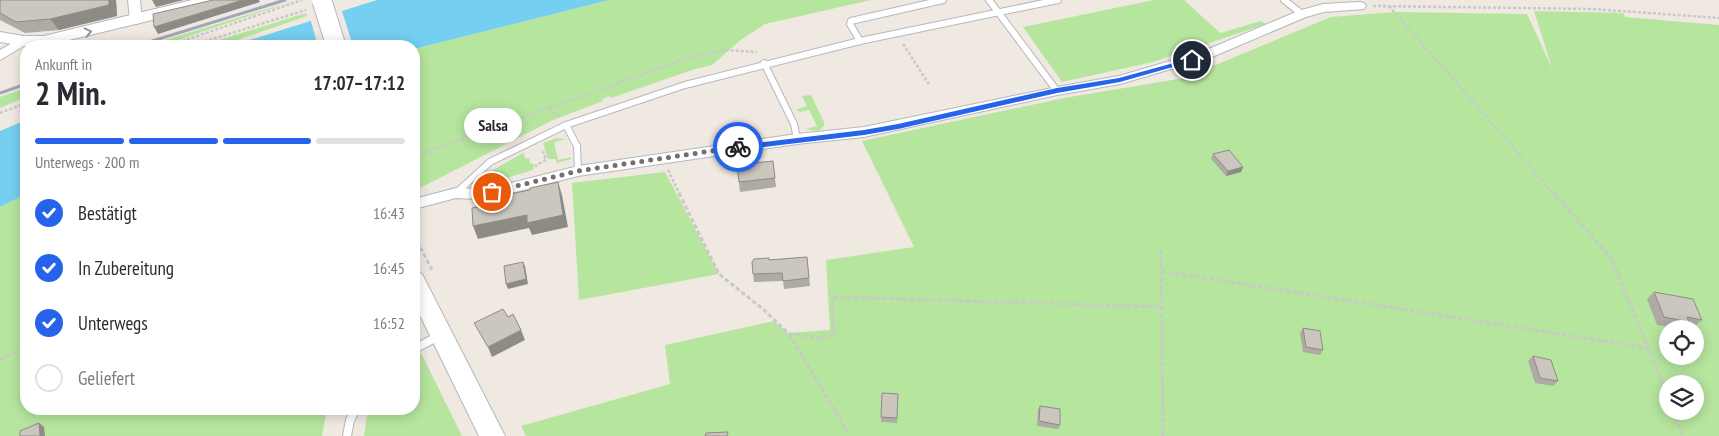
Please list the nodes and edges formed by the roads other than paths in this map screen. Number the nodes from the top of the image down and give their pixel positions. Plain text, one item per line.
1 (134, 0) edge
2 (213, 0) edge
3 (943, 0) edge
4 (990, 0) edge
5 (1058, 0) edge
6 (1284, 0) edge
7 (317, 3) edge
8 (1358, 3) edge
9 (1321, 4) edge
10 (999, 12) junction
11 (1302, 14) junction
12 (136, 20) junction
13 (0, 37) edge
14 (20, 40) edge
15 (48, 40) edge
16 (333, 40) edge
17 (860, 41) junction
18 (20, 43) edge
19 (0, 56) edge
20 (763, 61) junction
21 (1057, 91) junction
22 (566, 125) junction
23 (797, 139) junction
24 (578, 171) junction
25 (456, 193) junction
26 (420, 202) edge
27 (420, 292) edge
28 (441, 335) junction
29 (420, 346) edge
30 (353, 415) edge
31 (347, 436) edge
32 (492, 436) edge

1 - 12 street
2 - 12 main road
3 - 17 lane
4 - 10 lane
5 - 10 lane
6 - 11 lane
7 - 16 main road, bridge
8 - 9 street
9 - 11 street
10 - 17 lane
10 - 21 lane
11 - 21 street
15 -> 12 main road
13 - 14 main road
17 - 20 lane
18 - 19 street
20 - 22 lane
20 - 23 lane
21 - 23 street
22 - 24 lane
22 - 25 lane
23 - 24 street
24 - 25 street
25 - 26 street
27 - 28 main road
28 - 29 lane
28 - 32 main road
30 - 31 lane

